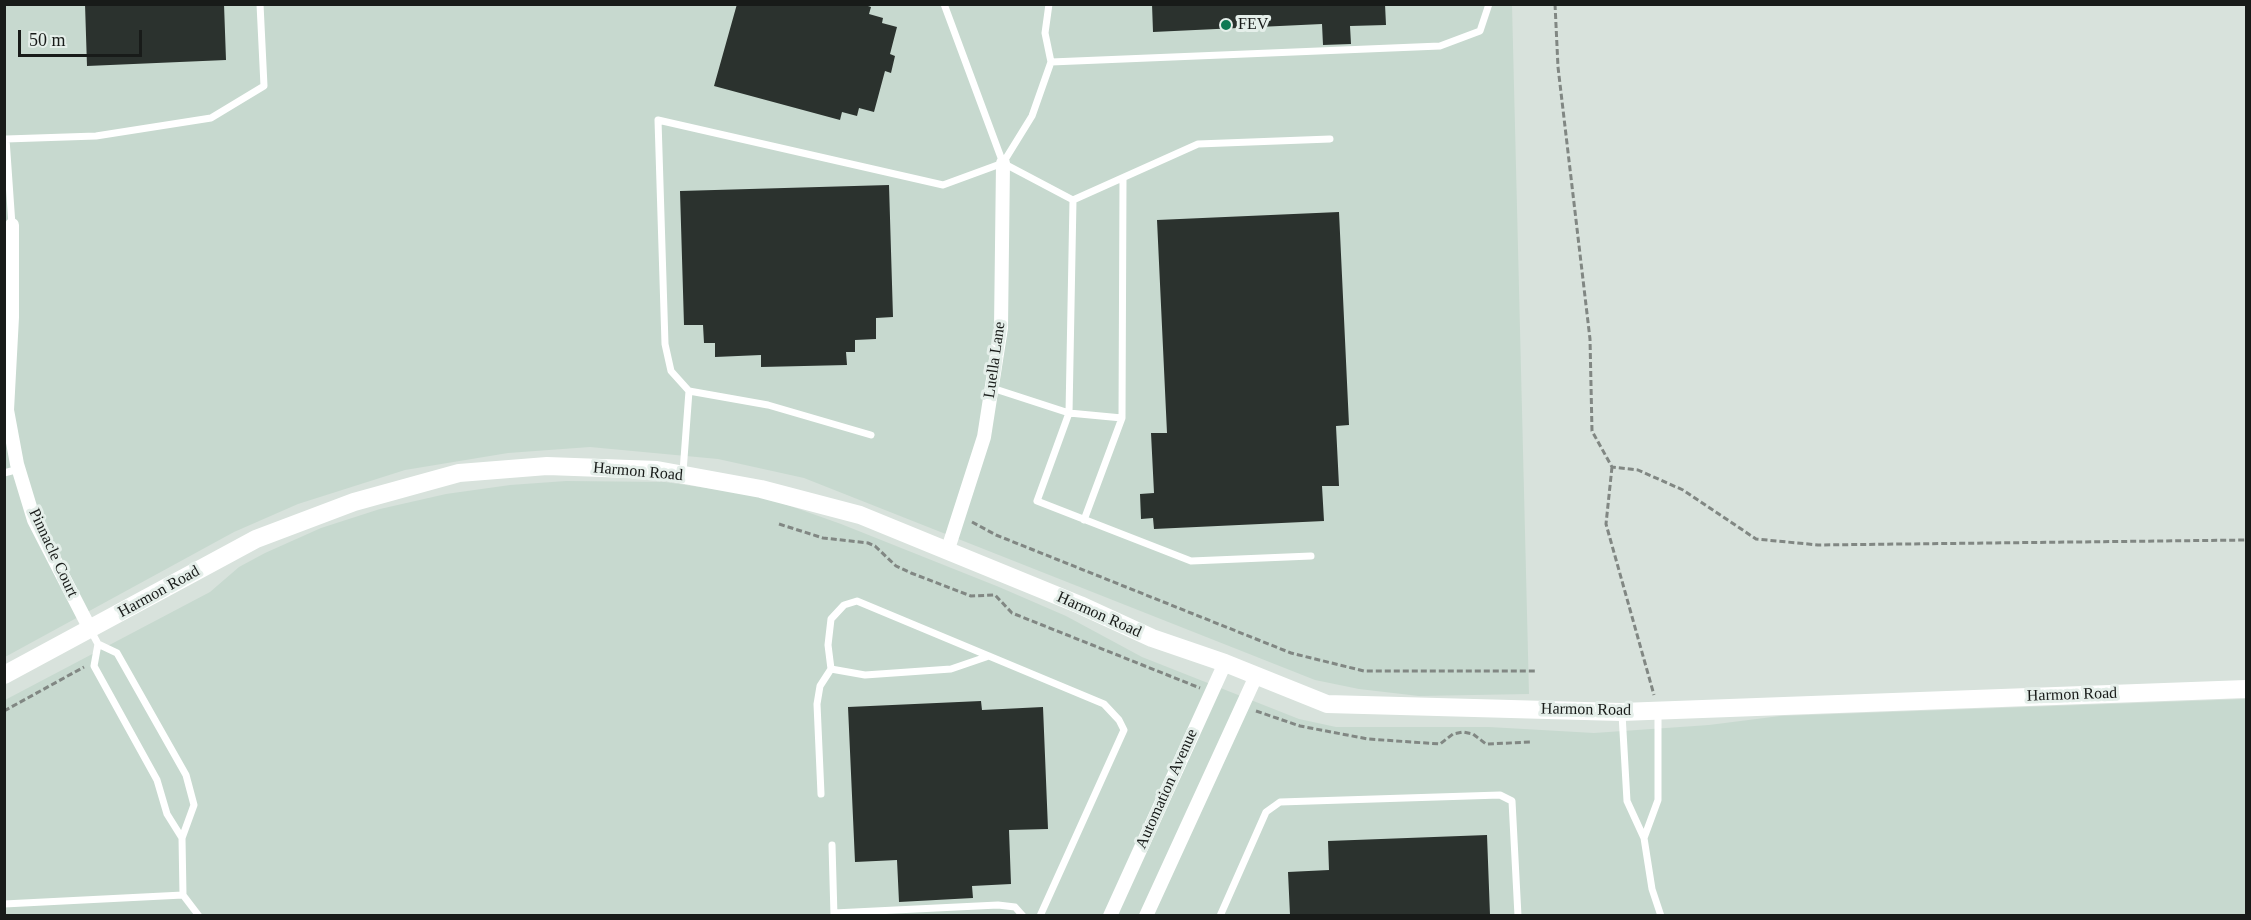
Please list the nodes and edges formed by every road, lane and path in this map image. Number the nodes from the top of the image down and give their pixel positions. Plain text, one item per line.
1 (260, 4) edge
2 (944, 4) edge
3 (1049, 4) edge
4 (1489, 4) edge
5 (1555, 4) edge
6 (1051, 62) junction
7 (1330, 138) dead end
8 (5, 139) edge
9 (1003, 163) junction
10 (1123, 179) junction
11 (1073, 200) junction
12 (12, 225) joint
13 (7, 353) edge
14 (992, 388) junction
15 (689, 391) junction
16 (1070, 413) junction
17 (1122, 418) junction
18 (871, 435) dead end
19 (1612, 467) junction
20 (19, 469) junction
21 (4, 473) edge
22 (682, 475) junction
23 (958, 517) junction
24 (1084, 520) junction
25 (2247, 540) edge
26 (947, 552) junction
27 (1311, 556) dead end
28 (94, 637) junction
29 (989, 656) junction
30 (95, 661) junction
31 (1225, 663) junction
32 (831, 669) junction
33 (1535, 671) dead end
34 (4, 675) edge
35 (1256, 676) junction
36 (2247, 689) edge
37 (1658, 710) junction
38 (4, 711) edge
39 (1622, 712) junction
40 (821, 794) dead end
41 (182, 838) junction
42 (1644, 838) junction
43 (832, 845) dead end
44 (183, 896) junction
45 (4, 904) edge
46 (834, 914) edge
47 (199, 915) edge
48 (1023, 915) edge
49 (1040, 915) edge
50 (1110, 915) edge
51 (1146, 915) edge
52 (1221, 915) edge
53 (1518, 915) edge
54 (1661, 915) edge

1 - 8 lane
2 - 9 lane
3 - 6 lane
4 - 6 lane
5 - 19 path
6 - 9 lane
7 - 10 lane
8 - 12 lane
9 - 11 lane
9 - 14 street, Luella Lane
9 - 15 lane
10 - 11 lane
10 - 17 lane
11 - 16 lane
12 - 13 street, Pinnacle Court
13 - 20 street, Pinnacle Court
14 - 16 lane
14 - 23 street, Luella Lane
15 - 18 lane
15 - 22 lane
16 - 17 lane
16 - 24 lane
17 - 24 lane
19 - 25 path
19 - 37 path
20 - 21 lane
20 - 28 street, Pinnacle Court
22 - 26 street, Harmon Road
22 - 28 street, Harmon Road
23 - 26 street, Luella Lane
23 - 33 path
24 - 27 lane
26 - 31 street, Harmon Road
28 - 30 lane
28 - 34 street, Harmon Road
28 - 41 lane
29 - 32 lane
29 - 32 lane
29 - 49 lane
30 - 38 path
30 - 41 lane
31 - 35 street, Harmon Road
31 - 50 street, Automation Avenue
32 - 40 lane
35 - 39 street, Harmon Road
35 - 51 street, Automation Avenue
36 - 37 street, Harmon Road
37 - 39 street, Harmon Road
37 - 42 lane
39 - 42 lane
41 - 44 lane
42 - 54 lane
43 - 46 lane
44 - 45 lane
44 - 47 lane
46 - 48 lane
52 - 53 lane

